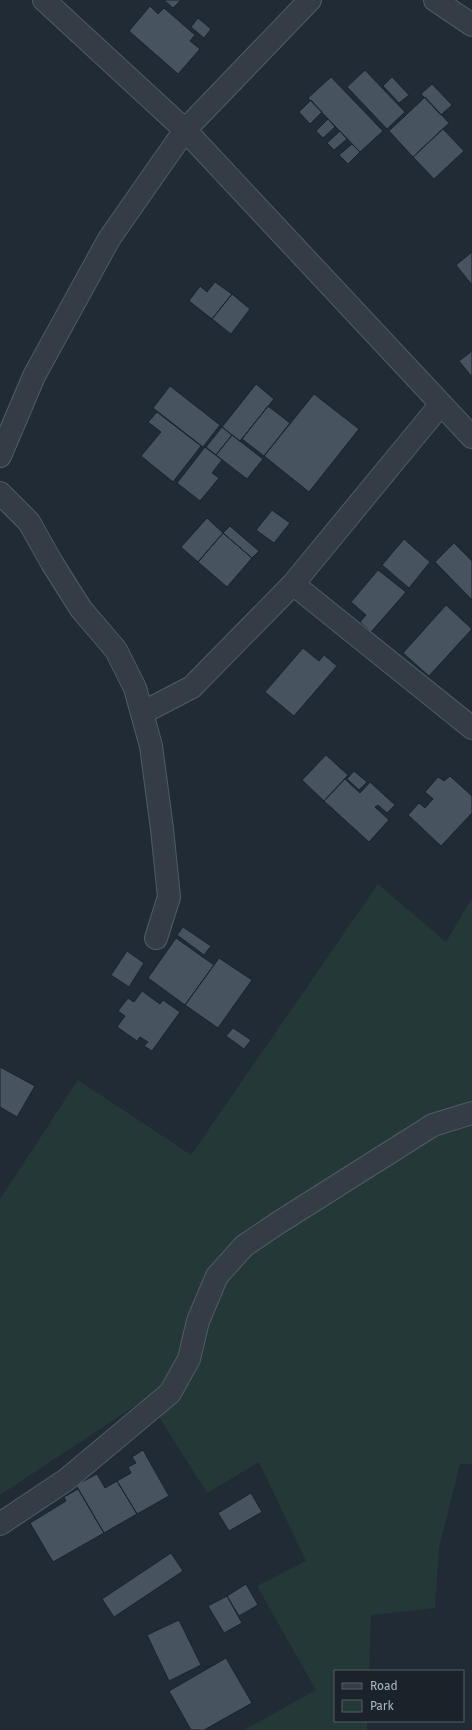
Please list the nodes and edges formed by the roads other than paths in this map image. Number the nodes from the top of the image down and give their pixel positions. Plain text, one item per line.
1 (44, 0) edge
2 (310, 0) edge
3 (435, 0) edge
4 (472, 25) edge
5 (185, 130) junction
6 (442, 404) junction
7 (472, 437) edge
8 (0, 456) edge
9 (0, 493) edge
10 (293, 584) junction
11 (142, 713) junction
12 (472, 728) edge
13 (156, 938) dead end
14 (472, 1113) edge
15 (0, 1524) edge

1 - 5 street
2 - 5 street
3 - 4 street
5 - 6 street
5 - 8 street
6 - 7 street
6 - 10 street
9 - 11 street
10 - 11 street
10 - 12 street
11 - 13 street
14 - 15 street

